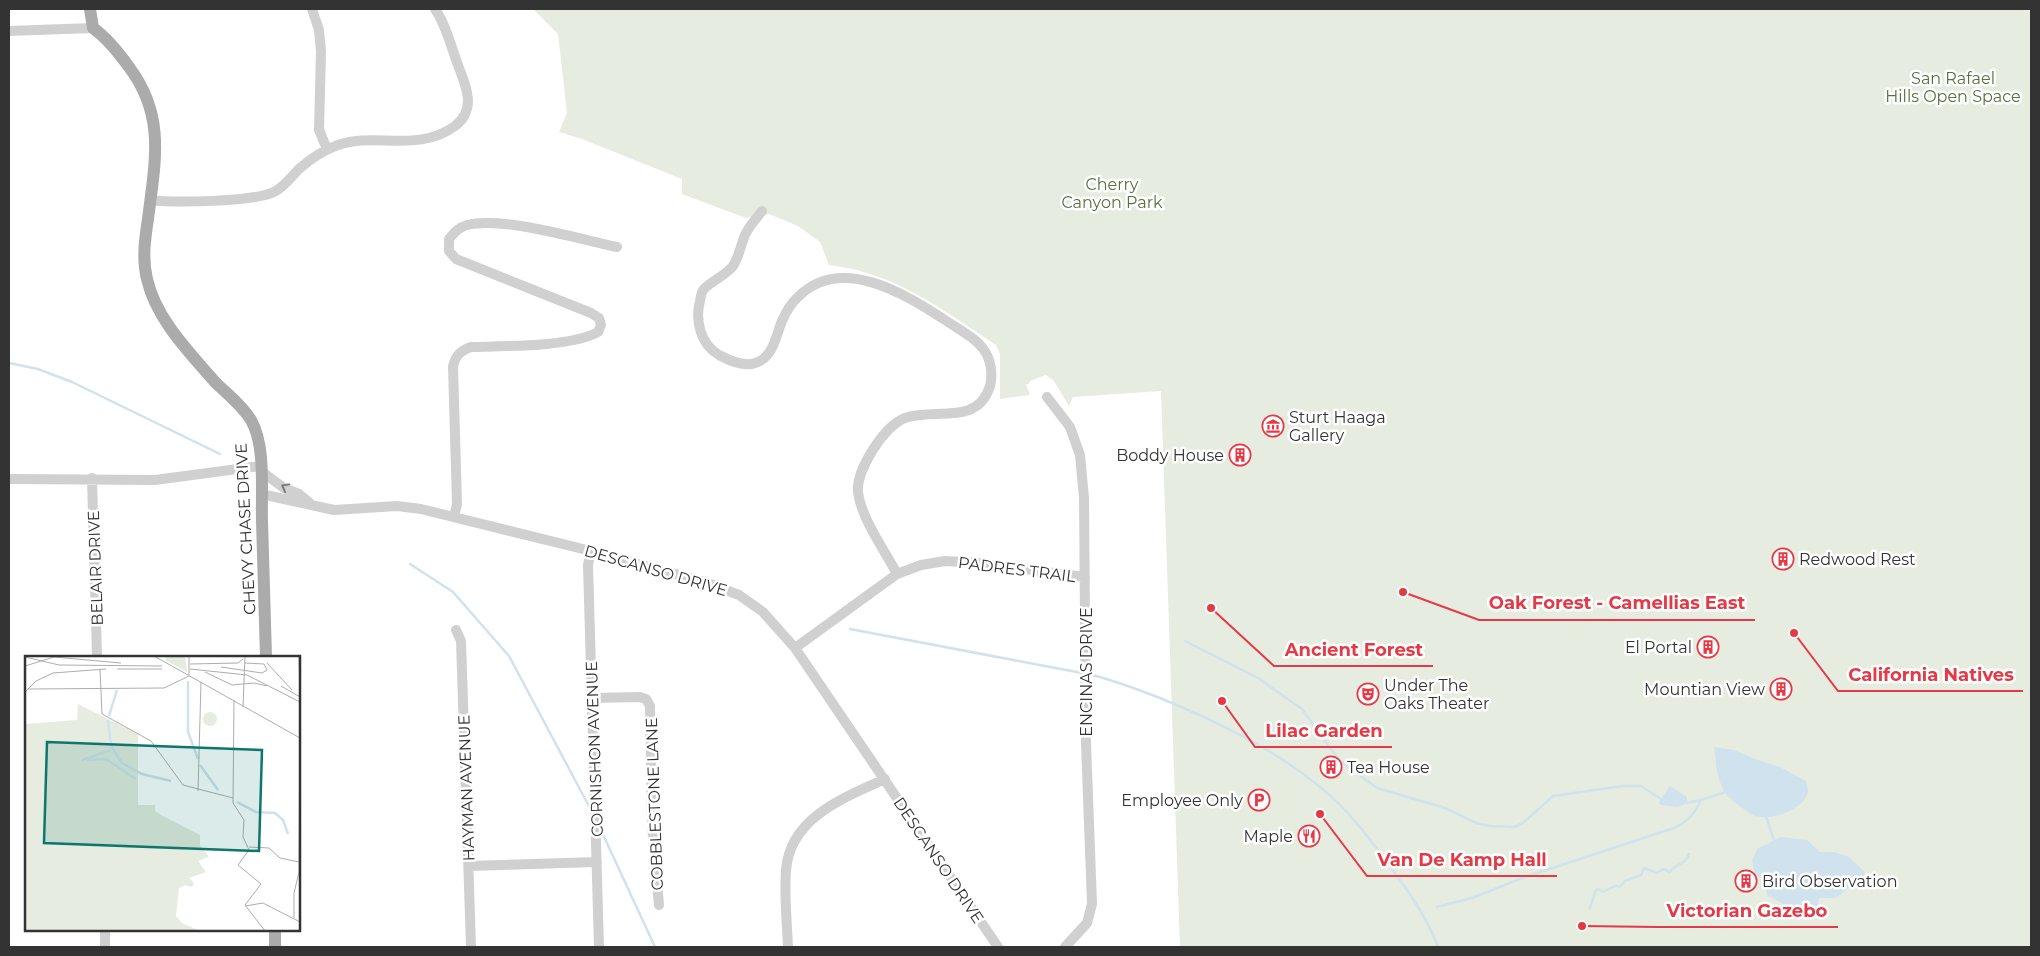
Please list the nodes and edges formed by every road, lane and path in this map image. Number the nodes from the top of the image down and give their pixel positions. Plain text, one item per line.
1 (90, 9) edge
2 (312, 9) edge
3 (436, 9) edge
4 (93, 28) junction
5 (9, 31) edge
6 (327, 150) junction
7 (150, 200) junction
8 (762, 211) dead end
9 (617, 248) dead end
10 (1047, 397) dead end
11 (261, 469) junction
12 (9, 478) edge
13 (92, 478) junction
14 (262, 494) junction
15 (310, 503) junction
16 (454, 517) junction
17 (591, 551) junction
18 (897, 574) junction
19 (1085, 577) junction
20 (456, 630) dead end
21 (795, 648) junction
22 (97, 656) edge
23 (266, 656) edge
24 (592, 698) junction
25 (885, 779) junction
26 (597, 862) junction
27 (469, 866) junction
28 (658, 905) dead end
29 (105, 931) edge
30 (274, 931) edge
31 (105, 947) edge
32 (275, 947) edge
33 (471, 947) edge
34 (599, 947) edge
35 (788, 947) edge
36 (998, 947) edge
37 (1065, 947) edge

1 - 4 main road
2 - 6 street
3 - 6 street
4 - 5 street
4 - 7 main road, CHEVY CHASE DRIVE
6 - 7 street
7 - 11 main road, CHEVY CHASE DRIVE
8 - 18 street
9 - 16 street
10 - 19 street, ENCINAS DRIVE
11 - 13 street
11 - 14 main road, CHEVY CHASE DRIVE
15 -> 11 street
12 - 13 street
13 - 22 street, BELAIR DRIVE
14 - 15 street, DESCANSO DRIVE
14 - 23 main road, CHEVY CHASE DRIVE
15 - 16 street, DESCANSO DRIVE
16 - 17 street, DESCANSO DRIVE
17 - 21 street, DESCANSO DRIVE
17 - 24 street, CORNISHON AVENUE
18 - 19 street, PADRES TRAIL
18 - 21 street, PADRES TRAIL
19 - 37 street, ENCINAS DRIVE
20 - 27 street, HAYMAN AVENUE
21 - 25 street, DESCANSO DRIVE
24 - 26 street, CORNISHON AVENUE
24 - 28 street, COBBLESTONE LANE
25 - 35 street
25 - 36 street, DESCANSO DRIVE
26 - 27 street
26 - 34 street, CORNISHON AVENUE
27 - 33 street, HAYMAN AVENUE
29 - 31 street
30 - 32 main road

